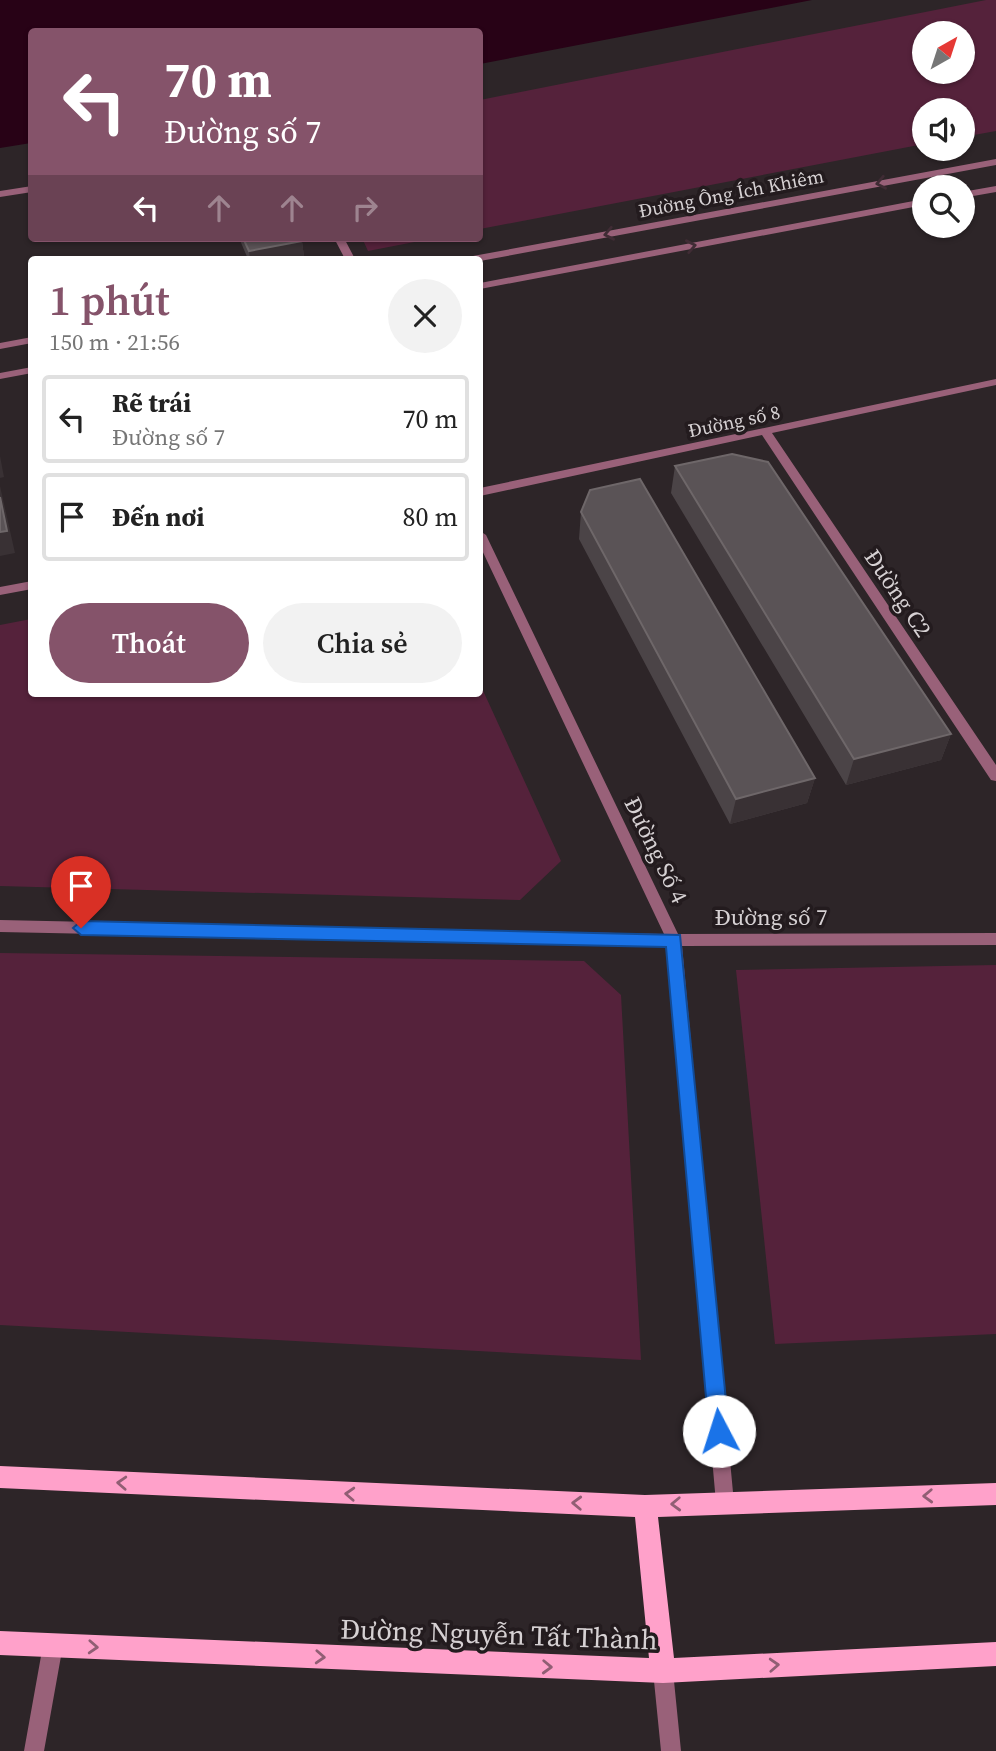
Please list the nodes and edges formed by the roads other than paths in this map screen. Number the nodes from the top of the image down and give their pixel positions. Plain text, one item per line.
1 (996, 162) edge
2 (996, 189) edge
3 (28, 190) edge
4 (975, 193) edge
5 (0, 194) edge
6 (912, 204) edge
7 (483, 257) edge
8 (483, 285) edge
9 (28, 341) edge
10 (0, 346) edge
11 (28, 371) edge
12 (0, 376) edge
13 (996, 382) edge
14 (766, 433) junction
15 (483, 491) edge
16 (483, 541) edge
17 (28, 585) edge
18 (0, 591) edge
19 (996, 776) edge
20 (0, 926) edge
21 (996, 939) edge
22 (674, 940) junction
23 (0, 1477) edge
24 (996, 1494) edge
25 (725, 1503) junction
26 (645, 1506) junction
27 (0, 1643) edge
28 (53, 1645) junction
29 (996, 1654) edge
30 (663, 1671) junction
31 (34, 1751) edge
32 (671, 1751) edge

1 -> 7 street, Đường Ông Ích Khiêm
2 - 4 street
3 - 5 street
8 -> 6 street, Đường Ông Ích Khiêm
9 - 10 street
11 - 12 street
13 - 14 street, Đường số 8
14 - 15 street, Đường số 8
14 - 19 street, Đường C2
16 - 22 street, Đường Số 4
17 - 18 street
20 - 22 street, Đường số 7
21 - 22 street, Đường số 7
22 - 25 street, Đường Số 4
26 -> 23 main road
24 -> 25 main road
25 -> 26 main road
26 - 30 main road
27 - 28 main road, Đường Nguyễn Tất Thành
28 -> 30 main road, Đường Nguyễn Tất Thành
28 - 31 street
30 -> 29 main road, Đường Nguyễn Tất Thành
30 - 32 street

